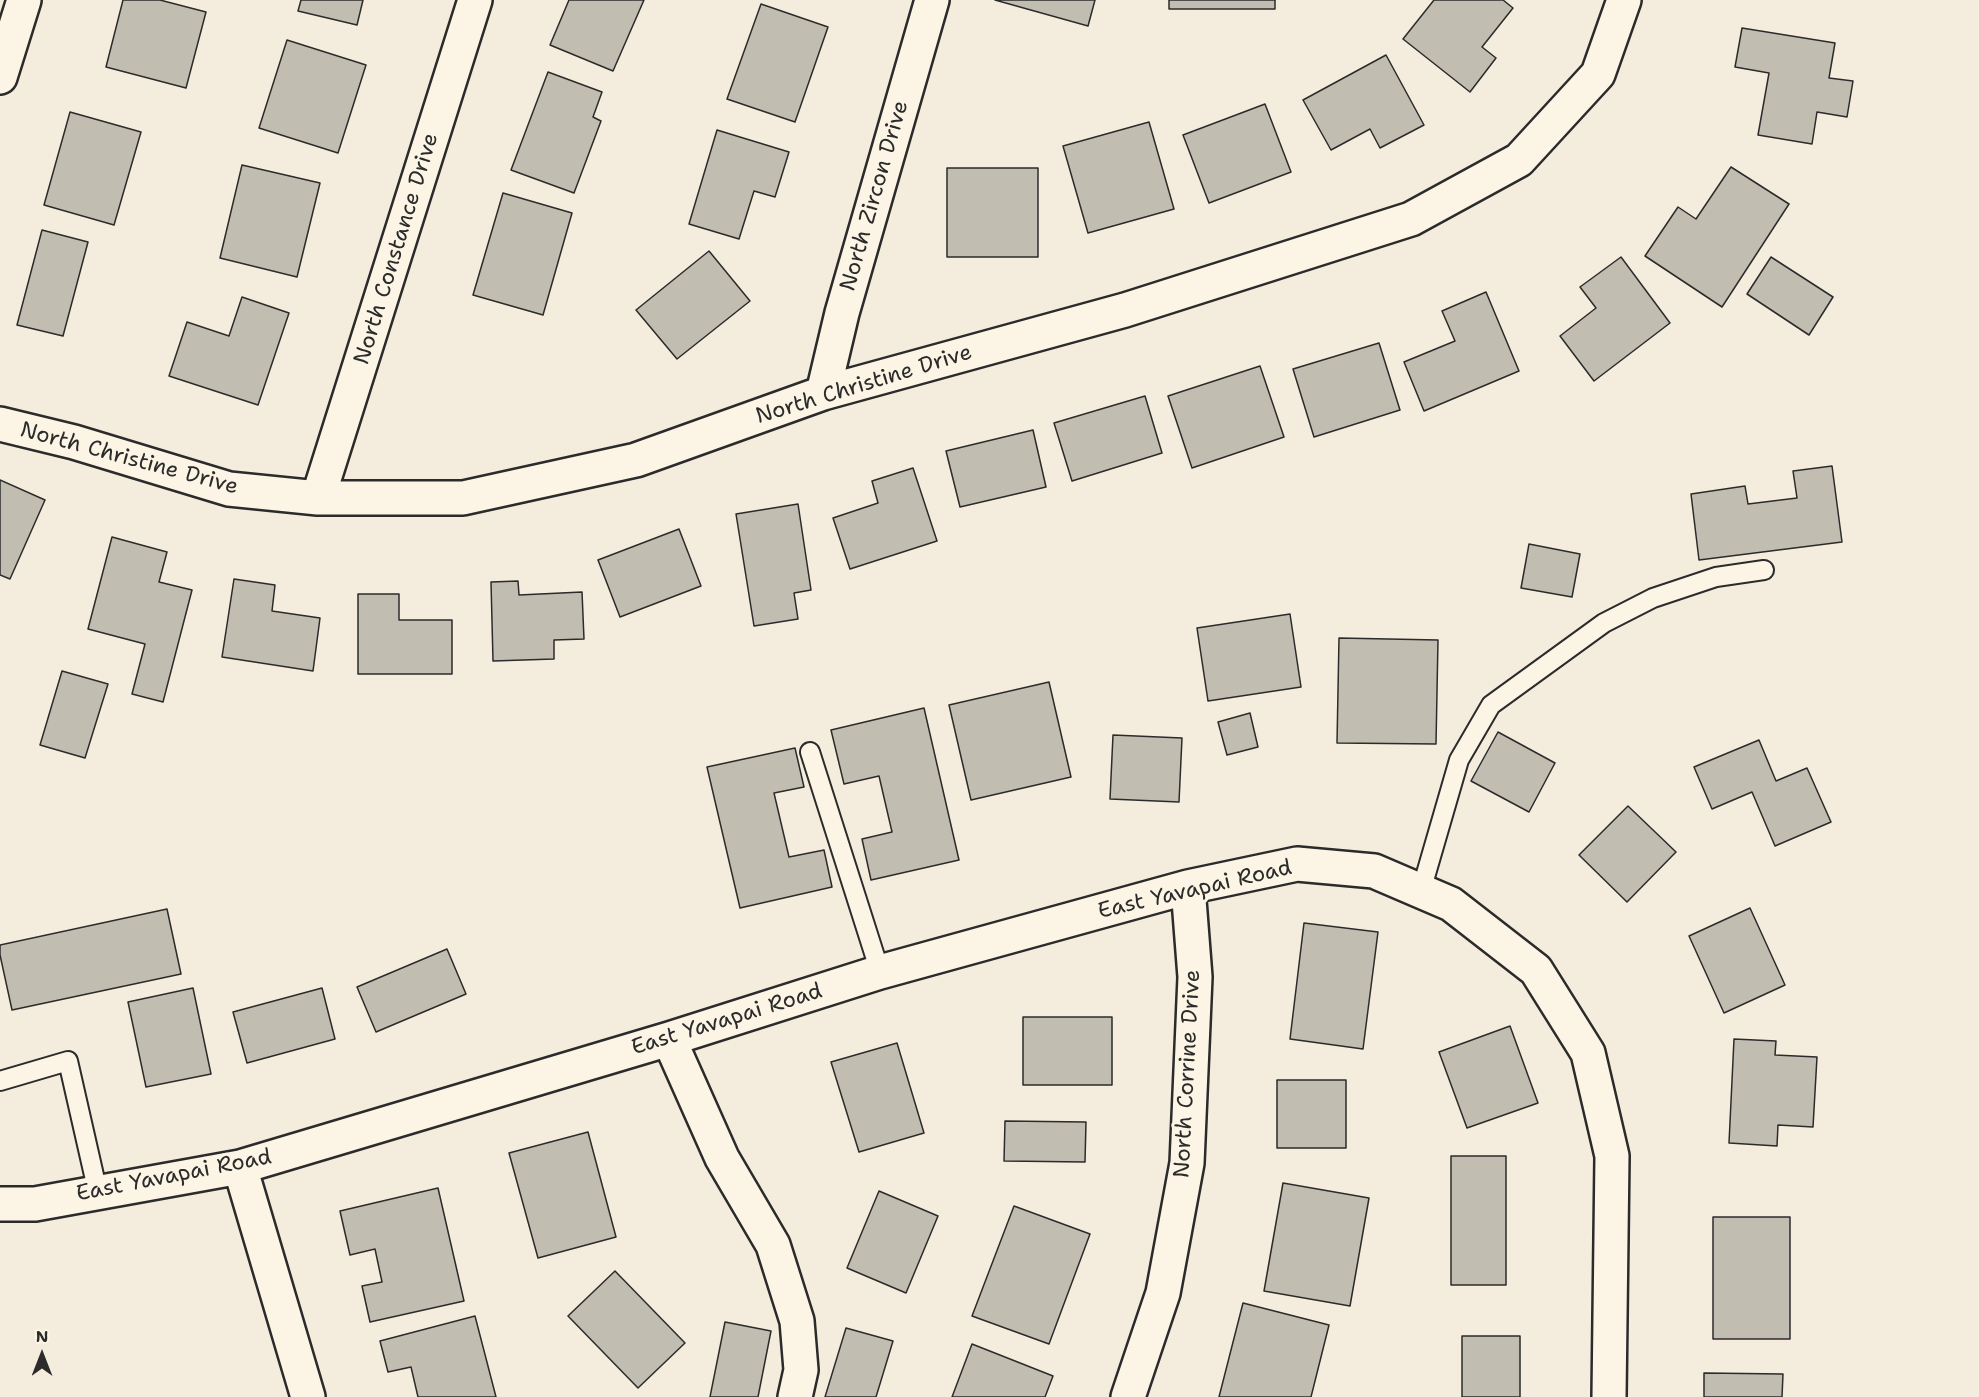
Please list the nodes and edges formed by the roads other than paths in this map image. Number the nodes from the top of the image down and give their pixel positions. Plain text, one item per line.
1 (24, 0) edge
2 (475, 0) edge
3 (932, 0) edge
4 (1624, 0) edge
5 (0, 77) edge
6 (823, 393) junction
7 (0, 424) edge
8 (318, 498) junction
9 (1764, 570) dead end
10 (810, 752) dead end
11 (1188, 887) junction
12 (1420, 891) junction
13 (880, 972) junction
14 (669, 1039) junction
15 (0, 1081) edge
16 (240, 1167) junction
17 (98, 1192) junction
18 (0, 1204) edge
19 (308, 1397) edge
20 (795, 1397) edge
21 (1128, 1397) edge
22 (1609, 1397) edge

1 - 5 street
2 - 8 street, North Constance Drive
3 - 6 street, North Zircon Drive
4 - 6 street, North Christine Drive
6 - 8 street, North Christine Drive
7 - 8 street, North Christine Drive
9 - 12 lane
10 - 13 lane
11 - 12 street, East Yavapai Road
11 - 13 street, East Yavapai Road
11 - 21 street, North Corrine Drive
12 - 22 street, East Yavapai Road
13 - 14 street, East Yavapai Road
14 - 16 street, East Yavapai Road
14 - 20 street
15 - 17 lane
16 - 17 street, East Yavapai Road
16 - 19 street
17 - 18 street, East Yavapai Road

